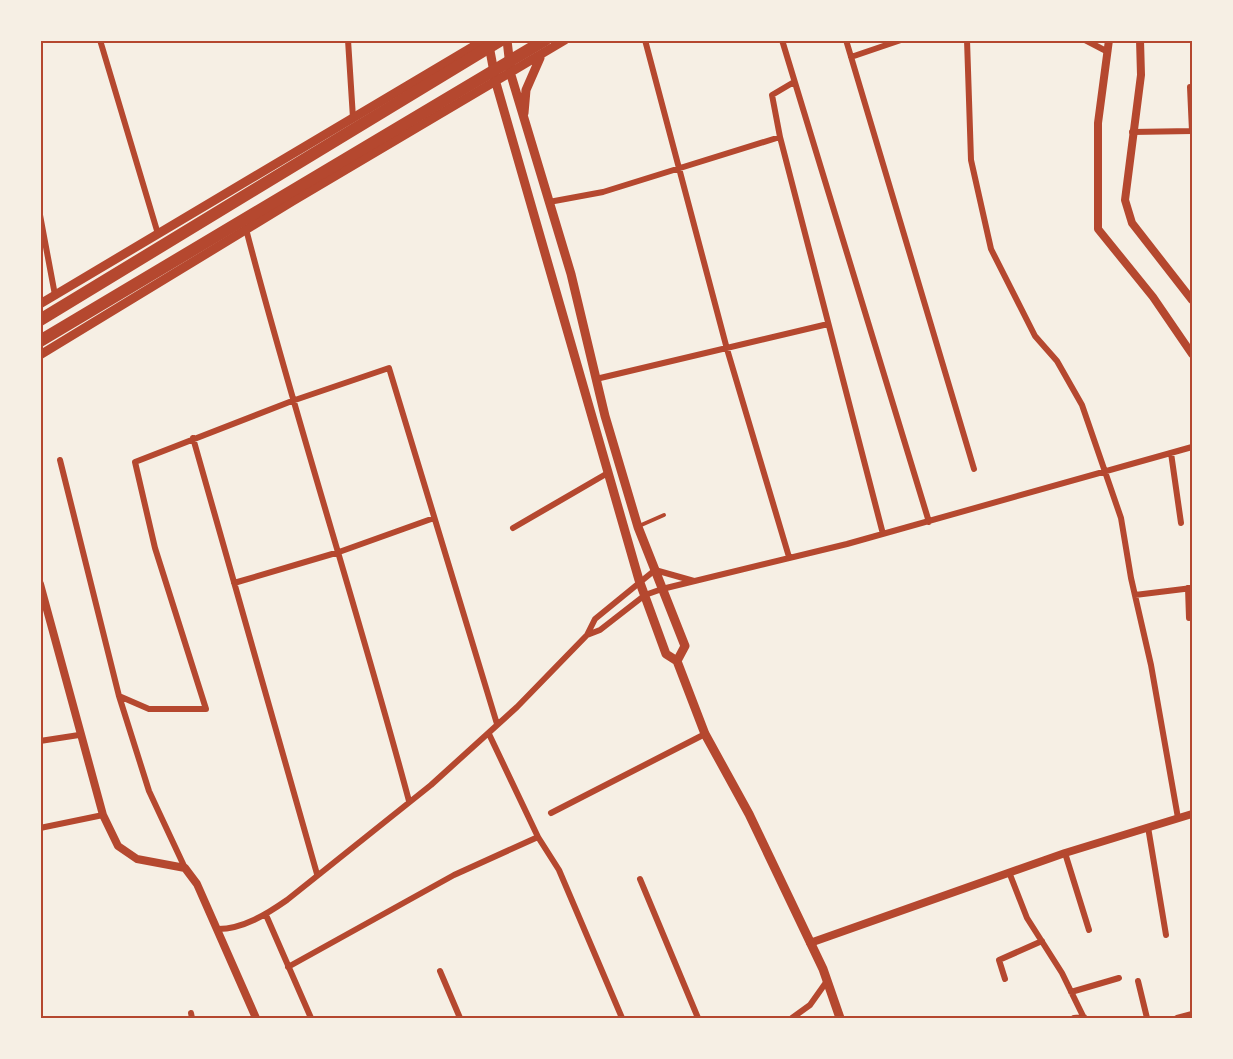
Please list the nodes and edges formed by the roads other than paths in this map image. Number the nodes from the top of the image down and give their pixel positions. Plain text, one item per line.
1 (100, 40) edge
2 (348, 40) edge
3 (486, 40) edge
4 (501, 40) edge
5 (507, 40) edge
6 (545, 40) edge
7 (565, 40) edge
8 (645, 40) edge
9 (782, 40) edge
10 (846, 40) edge
11 (901, 40) edge
12 (967, 40) edge
13 (1085, 40) edge
14 (1109, 40) edge
15 (1140, 40) edge
16 (1109, 52) junction
17 (541, 56) junction
18 (851, 57) junction
19 (511, 75) junction
20 (794, 82) junction
21 (495, 83) junction
22 (1190, 87) dead end
23 (353, 118) junction
24 (523, 119) junction
25 (1192, 131) edge
26 (1131, 132) junction
27 (780, 137) junction
28 (678, 170) junction
29 (549, 202) junction
30 (40, 215) edge
31 (246, 229) junction
32 (158, 234) junction
33 (55, 295) junction
34 (1192, 300) edge
35 (40, 304) edge
36 (40, 320) edge
37 (828, 324) junction
38 (40, 341) edge
39 (727, 349) junction
40 (1192, 354) edge
41 (40, 355) edge
42 (596, 379) junction
43 (292, 401) junction
44 (193, 438) junction
45 (1192, 447) edge
46 (1171, 453) junction
47 (60, 460) dead end
48 (975, 469) dead end
49 (1104, 472) junction
50 (606, 474) junction
51 (664, 515) dead end
52 (434, 518) junction
53 (929, 522) junction
54 (1181, 523) dead end
55 (638, 527) junction
56 (513, 528) dead end
57 (883, 534) junction
58 (339, 552) junction
59 (789, 557) junction
60 (655, 570) junction
61 (639, 580) junction
62 (694, 581) junction
63 (234, 583) junction
64 (40, 584) edge
65 (1190, 588) edge
66 (662, 589) junction
67 (645, 595) junction
68 (1135, 595) junction
69 (1189, 618) dead end
70 (587, 634) junction
71 (677, 661) junction
72 (120, 696) junction
73 (497, 724) junction
74 (489, 734) junction
75 (705, 734) junction
76 (79, 735) junction
77 (40, 741) edge
78 (409, 801) junction
79 (551, 813) dead end
80 (1192, 814) edge
81 (103, 815) junction
82 (1178, 818) junction
83 (1148, 827) junction
84 (40, 828) edge
85 (538, 837) junction
86 (1065, 853) junction
87 (185, 868) junction
88 (1009, 872) junction
89 (318, 874) junction
90 (640, 879) dead end
91 (266, 915) junction
92 (218, 929) junction
93 (1089, 930) dead end
94 (1166, 934) dead end
95 (1042, 941) junction
96 (810, 943) junction
97 (288, 967) junction
98 (440, 971) dead end
99 (1119, 978) dead end
100 (1005, 979) dead end
101 (827, 981) junction
102 (1137, 981) dead end
103 (1071, 992) junction
104 (1192, 1014) edge
105 (795, 1017) edge
106 (256, 1018) edge
107 (311, 1018) edge
108 (459, 1018) edge
109 (622, 1018) edge
110 (698, 1018) edge
111 (840, 1018) edge
112 (1074, 1018) edge
113 (1084, 1018) edge
114 (1148, 1018) edge
115 (1177, 1018) edge

1 - 32 street
2 - 23 street
3 - 21 main road
3 - 23 main road
4 - 36 highway
5 - 19 main road
6 - 38 highway
7 - 17 main road
8 - 28 street
9 - 20 street
10 - 18 street
11 - 18 street
12 - 49 street
13 - 16 street
14 - 16 street
15 - 26 street
16 - 40 street
17 - 19 main road
17 - 24 main road
18 - 48 street
19 - 21 main road
19 - 24 main road
20 - 27 street
20 - 53 street
21 - 31 main road
21 - 50 main road
22 - 25 street
23 - 32 main road
24 - 29 main road
25 - 26 street
26 - 34 street
27 - 28 street
27 - 37 street
28 - 29 street
28 - 39 street
29 - 42 main road
30 - 33 street
31 - 41 main road
31 - 43 street
32 - 33 main road
33 - 35 main road
37 - 39 street
37 - 57 street
39 - 42 street
39 - 59 street
42 - 55 main road
43 - 44 street
43 - 52 street
43 - 58 street
44 - 63 street
44 - 72 street
45 - 46 street
46 - 49 street
46 - 54 street
47 - 72 street
49 - 53 street
49 - 68 street
50 - 56 street
50 - 61 main road
51 - 55 lane
52 - 58 street
52 - 73 street
53 - 57 street
55 - 60 main road
57 - 59 street
58 - 63 street
58 - 78 street
59 - 62 street
60 - 61 street
60 - 62 street
60 - 66 main road
61 - 67 main road
61 - 70 street
62 - 66 street
63 - 89 street
64 - 76 street
65 - 68 street
65 - 69 street
66 - 67 street
66 - 71 main road
67 - 70 street
67 - 71 main road
68 - 82 street
70 - 73 street
71 - 75 main road
72 - 87 street
73 - 74 street
74 - 78 street
74 - 85 street
75 - 79 street
75 - 96 main road
76 - 77 street
76 - 81 street
78 - 89 street
80 - 82 street
81 - 84 street
81 - 87 street
82 - 83 street
83 - 86 street
83 - 94 street
85 - 97 street
85 - 109 street
86 - 88 street
86 - 93 street
87 - 92 street
88 - 95 street
88 - 96 street
89 - 91 street
90 - 110 street
91 - 92 street
91 - 97 street
92 - 106 street
95 - 100 street
95 - 103 street
96 - 101 main road
97 - 107 street
98 - 108 street
99 - 103 street
101 - 105 street
101 - 111 main road
102 - 114 street
103 - 113 street
104 - 115 street
112 - 113 street

